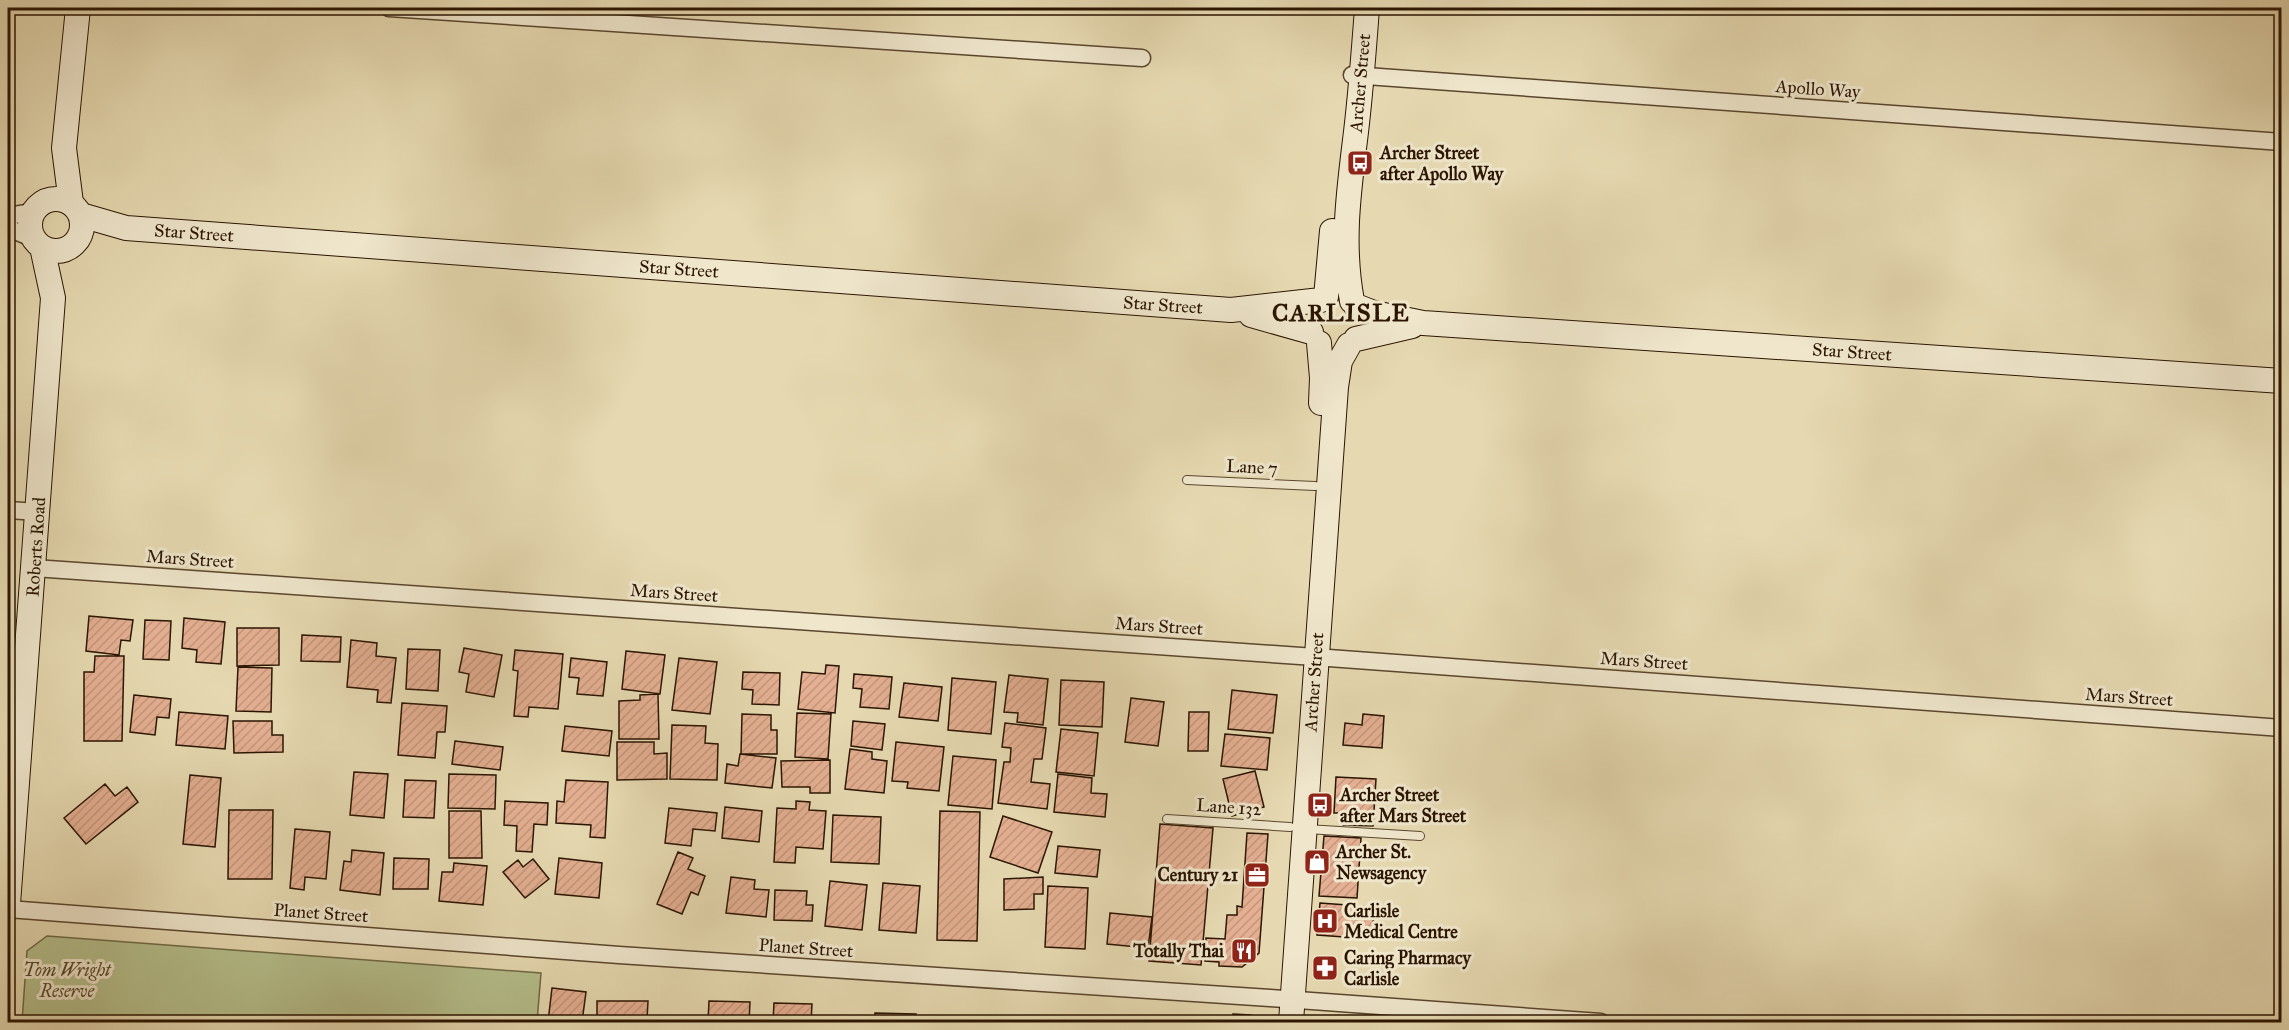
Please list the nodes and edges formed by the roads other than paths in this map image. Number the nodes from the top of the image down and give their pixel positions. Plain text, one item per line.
1 (78, 8) edge
2 (388, 8) edge
3 (1355, 8) edge
4 (1367, 8) edge
5 (1142, 58) dead end
6 (1357, 75) junction
7 (2282, 142) edge
8 (64, 148) junction
9 (39, 206) junction
10 (76, 209) junction
11 (8, 216) edge
12 (8, 228) edge
13 (126, 228) junction
14 (76, 242) junction
15 (38, 243) junction
16 (53, 298) junction
17 (1323, 299) junction
18 (1354, 303) junction
19 (1231, 310) junction
20 (1423, 323) junction
21 (1315, 338) junction
22 (1352, 342) junction
23 (2282, 381) edge
24 (1187, 480) dead end
25 (1315, 486) junction
26 (8, 510) edge
27 (38, 512) junction
28 (34, 567) junction
29 (1309, 656) junction
30 (2282, 728) edge
31 (1167, 819) dead end
32 (1297, 828) junction
33 (1420, 836) dead end
34 (8, 904) edge
35 (8, 909) edge
36 (1287, 1007) edge
37 (1276, 1023) edge
38 (1601, 1023) edge

1 - 8 main road
2 - 5 street
3 - 6 main road, Archer Street
4 - 6 main road, Archer Street
6 - 7 street, Apollo Way
6 - 17 main road, Archer Street
6 - 18 main road, Archer Street
8 - 9 main road
8 - 10 main road
9 - 10 main road
9 - 11 street
9 - 15 main road
10 - 13 main road, Star Street
10 - 14 main road
12 - 15 street
13 - 14 main road, Star Street
13 - 19 main road, Star Street
14 - 15 main road
14 - 16 main road, Roberts Road
15 - 16 main road, Roberts Road
16 - 27 main road, Roberts Road
17 - 18 main road
17 - 19 main road, Star Street
17 - 21 main road
18 - 20 main road, Star Street
18 - 22 main road
19 - 21 main road, Star Street
20 - 22 main road, Star Street
20 - 23 main road, Star Street
21 - 22 main road
21 - 25 main road, Archer Street
22 - 29 main road, Archer Street
24 - 25 lane, Lane 7
25 - 29 main road, Archer Street
26 - 27 street
27 - 28 main road, Roberts Road
28 - 29 street, Mars Street
28 - 34 main road, Roberts Road
29 - 30 street, Mars Street
29 - 32 main road, Archer Street
31 - 32 lane, Lane 132
32 - 33 lane, Lane 132
32 - 36 main road, Archer Street
35 - 36 street, Planet Street
36 - 37 main road, Archer Street
36 - 38 street, Planet Street

